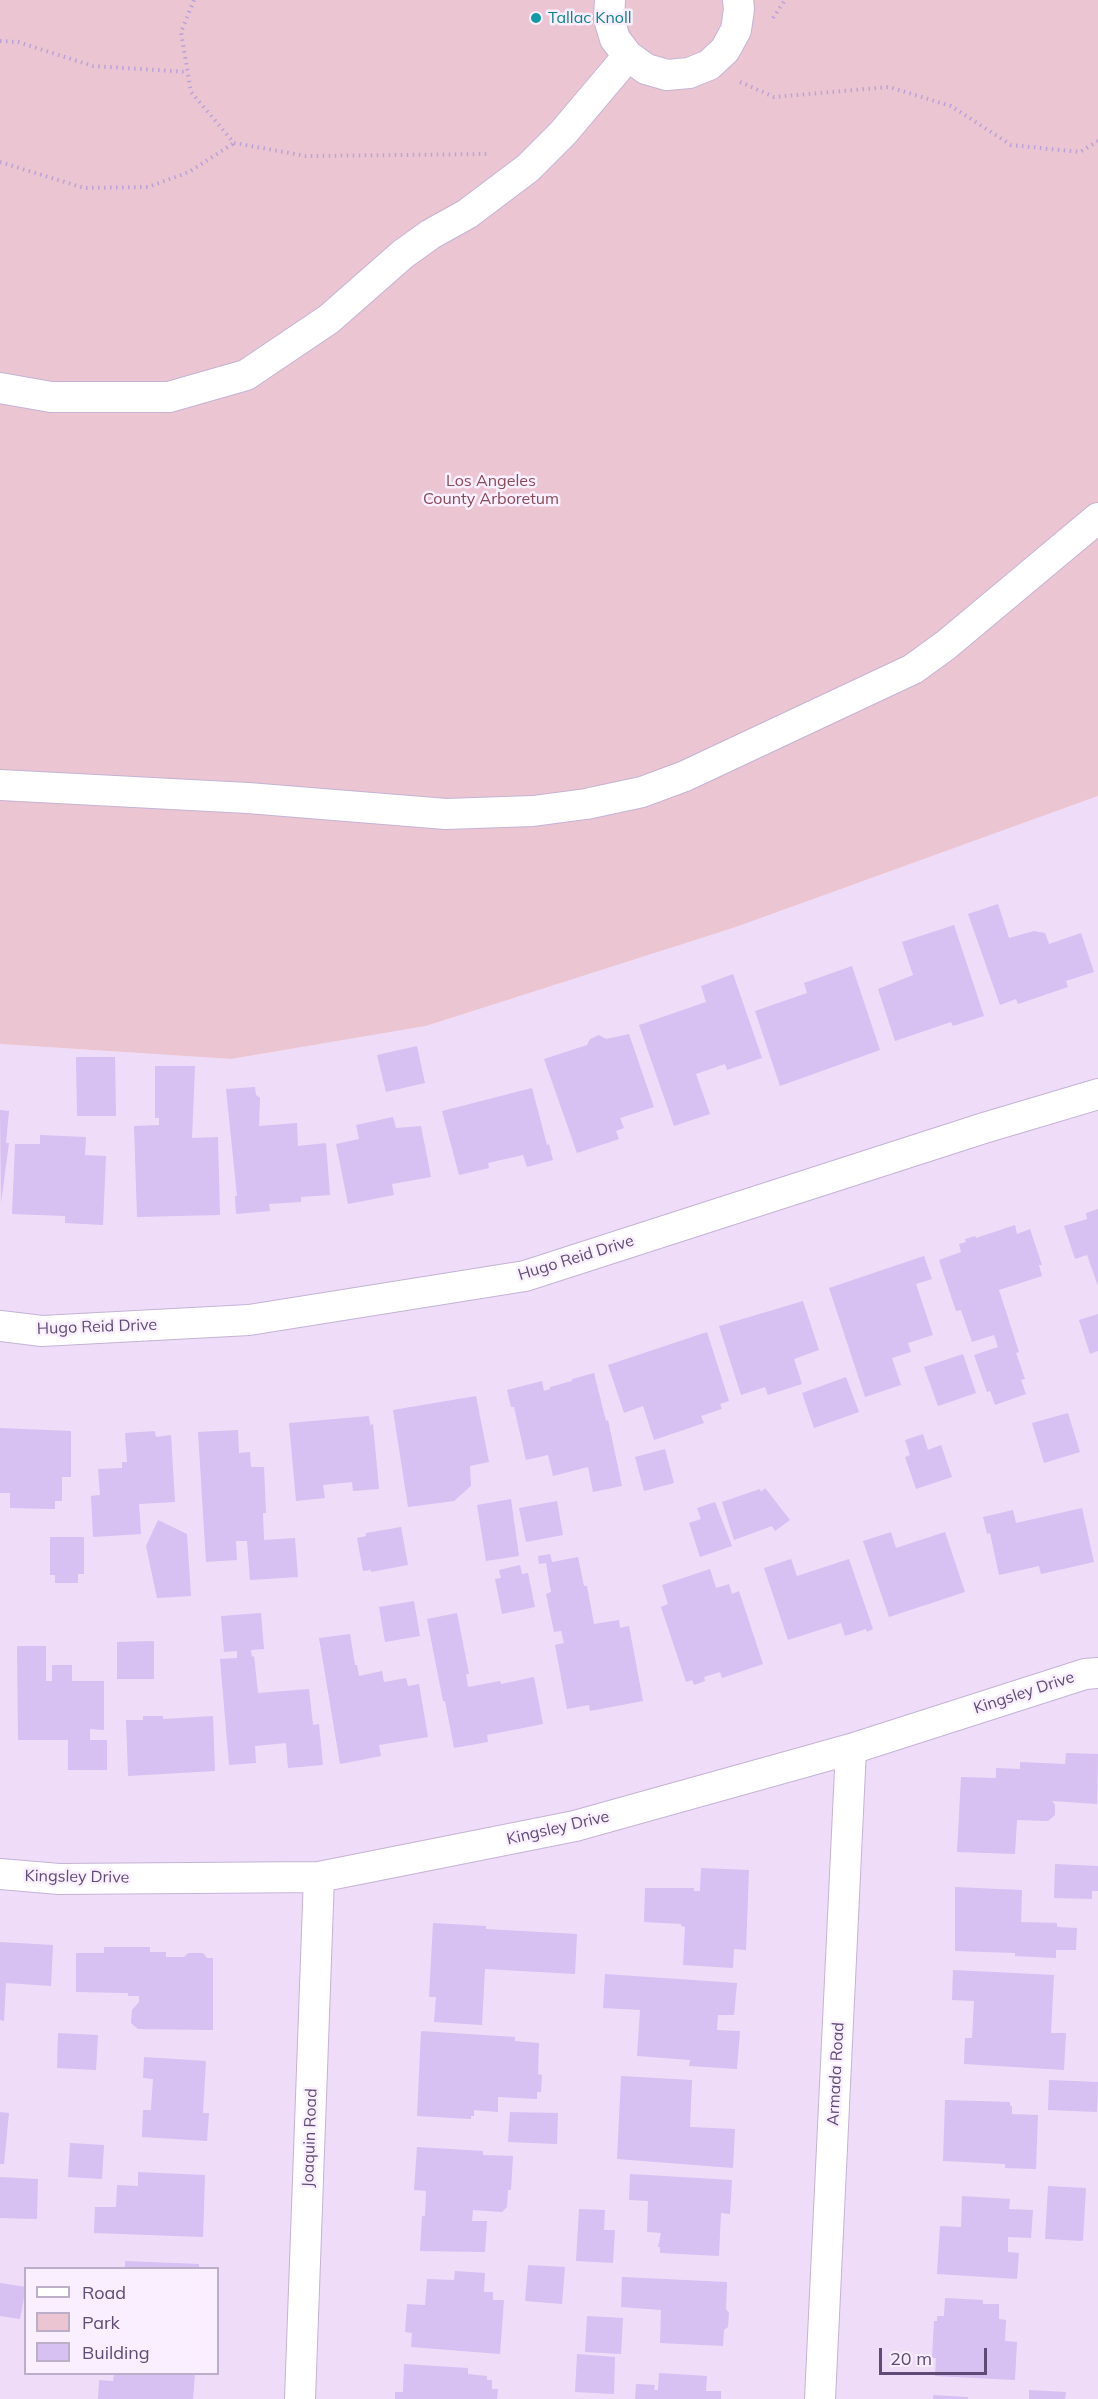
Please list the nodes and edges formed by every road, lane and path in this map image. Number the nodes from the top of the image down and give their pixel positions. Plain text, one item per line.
1 (194, 0) edge
2 (610, 0) edge
3 (738, 0) edge
4 (0, 41) edge
5 (628, 56) junction
6 (716, 58) junction
7 (188, 72) junction
8 (1098, 141) edge
9 (234, 143) junction
10 (544, 152) junction
11 (0, 162) edge
12 (0, 388) edge
13 (1098, 518) edge
14 (0, 785) edge
15 (1098, 1094) edge
16 (0, 1326) edge
17 (1098, 1673) edge
18 (851, 1749) junction
19 (0, 1874) edge
20 (319, 1877) junction
21 (300, 2399) edge
22 (820, 2399) edge

1 - 7 path
2 - 5 street
3 - 6 street
4 - 7 path
5 - 6 street
5 - 10 street
6 - 8 path
7 - 9 path
9 - 10 path
9 - 11 path
10 - 12 street
13 - 14 street
15 - 16 street, Hugo Reid Drive
17 - 18 street, Kingsley Drive
18 - 20 street, Kingsley Drive
18 - 22 street, Armada Road
19 - 20 street, Kingsley Drive
20 - 21 street, Joaquin Road

